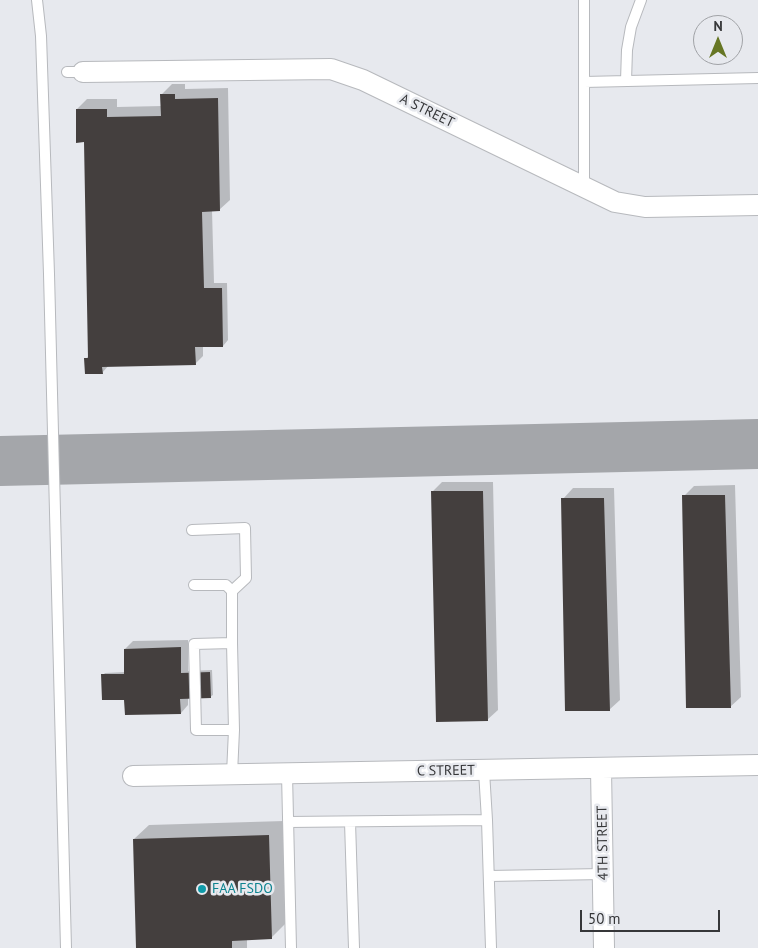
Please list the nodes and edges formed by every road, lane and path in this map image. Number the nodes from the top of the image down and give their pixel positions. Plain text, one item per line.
1 (37, 0) edge
2 (584, 0) edge
3 (641, 0) edge
4 (75, 72) dead end
5 (758, 78) edge
6 (626, 81) junction
7 (584, 82) junction
8 (584, 189) junction
9 (758, 205) edge
10 (192, 530) dead end
11 (194, 585) dead end
12 (232, 591) junction
13 (232, 643) junction
14 (234, 730) junction
15 (758, 765) edge
16 (601, 769) junction
17 (484, 771) junction
18 (232, 774) junction
19 (288, 774) junction
20 (134, 776) dead end
21 (487, 820) junction
22 (288, 822) junction
23 (350, 822) junction
24 (603, 874) junction
25 (488, 876) junction
26 (66, 948) edge
27 (291, 948) edge
28 (354, 948) edge
29 (491, 948) edge
30 (604, 948) edge

1 - 26 lane
2 - 7 lane
3 - 6 lane
4 - 8 street, A STREET
5 - 6 lane
6 - 7 lane
7 - 8 lane
8 - 9 street, A STREET
10 - 12 lane
11 - 12 lane
12 - 13 lane
13 - 14 lane
13 - 14 lane
14 - 18 lane
15 - 16 street, C STREET
16 - 17 street, C STREET
16 - 24 street, 4TH STREET
17 - 19 street, C STREET
17 - 21 lane
18 - 19 street, C STREET
18 - 20 street, C STREET
19 - 22 lane
21 - 23 lane
21 - 25 lane
22 - 23 lane
22 - 27 lane
23 - 28 lane
24 - 25 lane
24 - 30 street, 4TH STREET
25 - 29 lane

